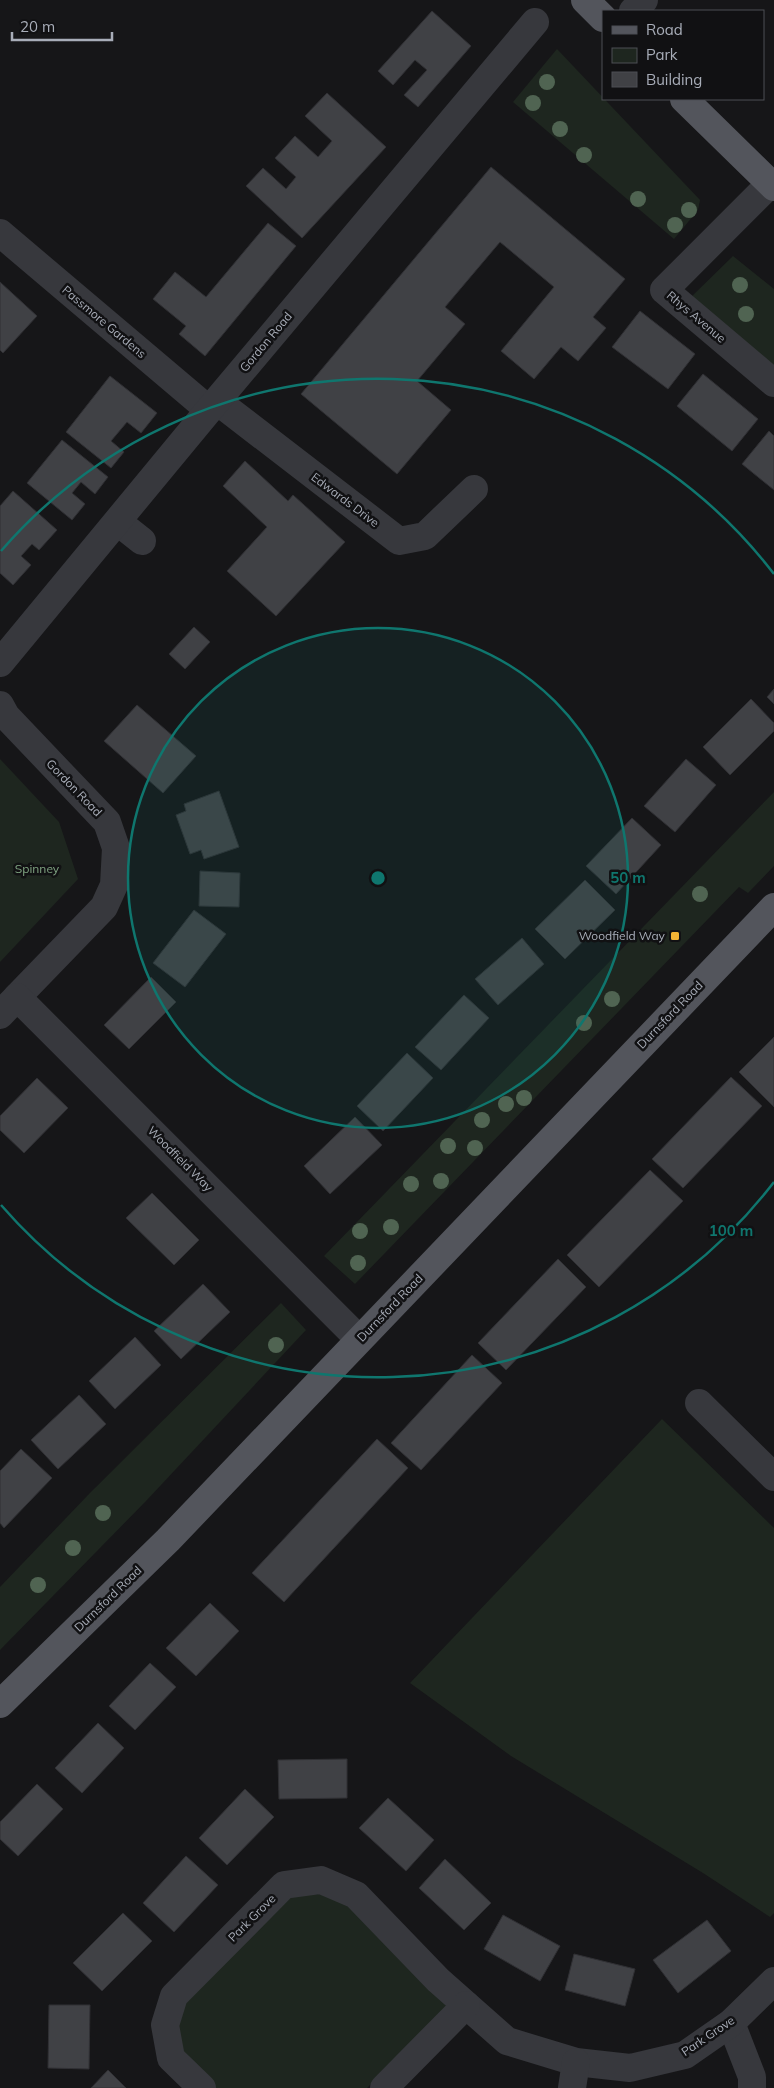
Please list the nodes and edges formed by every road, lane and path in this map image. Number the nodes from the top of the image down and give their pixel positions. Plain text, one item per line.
1 (585, 0) edge
2 (644, 0) edge
3 (634, 10) edge
4 (602, 17) edge
5 (535, 22) dead end
6 (685, 100) edge
7 (772, 186) edge
8 (0, 233) edge
9 (774, 383) edge
10 (213, 405) junction
11 (474, 489) dead end
12 (118, 522) junction
13 (142, 541) dead end
14 (0, 663) edge
15 (0, 705) edge
16 (774, 906) edge
17 (9, 1006) edge
18 (359, 1339) junction
19 (699, 1403) dead end
20 (774, 1477) edge
21 (0, 1704) edge
22 (774, 1981) edge
23 (466, 2005) junction
24 (731, 2023) junction
25 (574, 2075) edge
26 (202, 2088) edge
27 (384, 2088) edge
28 (752, 2088) edge

1 - 4 main road
2 - 3 street
5 - 10 street, Gordon Road
6 - 7 main road
7 - 9 street, Rhys Avenue
8 - 10 street, Passmore Gardens
10 - 11 street, Edwards Drive
10 - 12 street, Gordon Road
12 - 13 street
12 - 14 street, Gordon Road
15 - 17 street, Gordon Road
16 - 18 main road, Durnsford Road
17 - 18 street, Woodfield Way
18 - 21 main road, Durnsford Road
19 - 20 street
22 - 24 street, Park Grove
23 - 25 street, Park Grove
23 - 26 street, Park Grove
23 - 27 street
24 - 25 street, Park Grove
24 - 28 street

